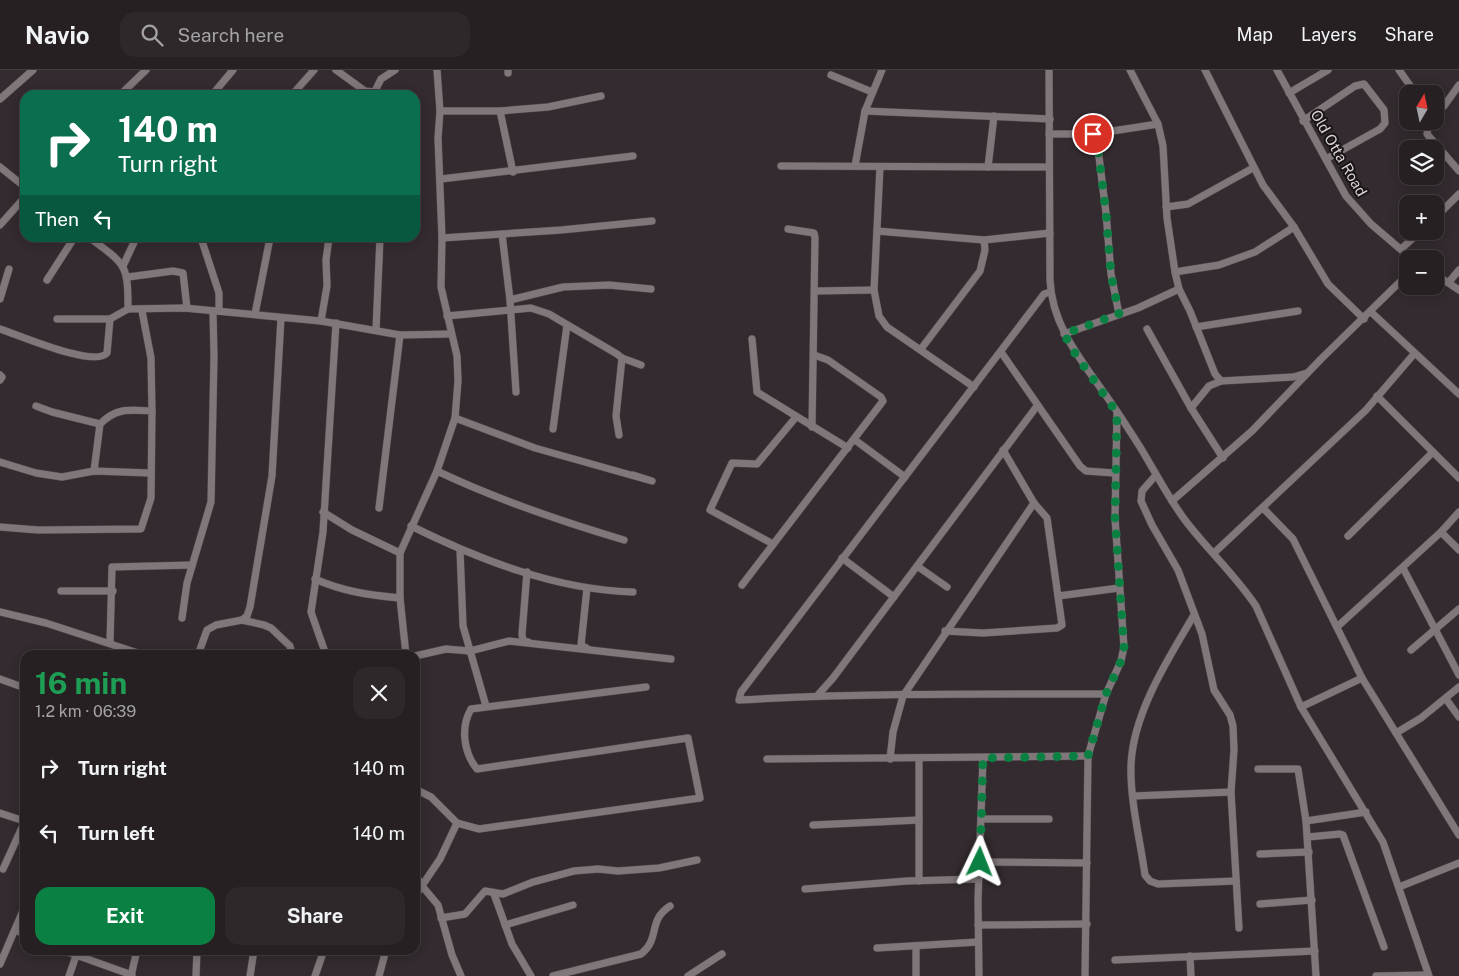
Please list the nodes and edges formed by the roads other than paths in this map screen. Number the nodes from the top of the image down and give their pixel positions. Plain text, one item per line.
1 (33, 70) edge
2 (146, 70) edge
3 (233, 70) edge
4 (314, 70) edge
5 (336, 70) edge
6 (396, 70) edge
7 (437, 70) edge
8 (882, 70) edge
9 (1048, 70) edge
10 (1130, 70) edge
11 (1205, 70) edge
12 (1277, 70) edge
13 (1328, 70) edge
14 (1399, 70) edge
15 (831, 75) dead end
16 (1410, 85) edge
17 (1459, 85) edge
18 (125, 90) edge
19 (216, 90) edge
20 (296, 90) edge
21 (359, 90) edge
22 (375, 90) edge
23 (872, 92) junction
24 (1289, 93) junction
25 (601, 96) dead end
26 (0, 99) edge
27 (1444, 106) edge
28 (440, 111) junction
29 (500, 111) junction
30 (865, 111) junction
31 (994, 116) junction
32 (1050, 119) junction
33 (1303, 121) junction
34 (1158, 124) junction
35 (1428, 130) edge
36 (1096, 133) junction
37 (1049, 134) junction
38 (633, 156) dead end
39 (1326, 159) junction
40 (781, 166) dead end
41 (855, 166) junction
42 (0, 167) edge
43 (880, 167) junction
44 (988, 167) junction
45 (1049, 168) junction
46 (1253, 168) junction
47 (1459, 171) edge
48 (513, 172) junction
49 (441, 179) junction
50 (20, 183) edge
51 (1459, 194) edge
52 (20, 203) edge
53 (1166, 207) junction
54 (1444, 209) edge
55 (652, 220) dead end
56 (0, 225) edge
57 (788, 229) dead end
58 (1296, 230) junction
59 (878, 231) junction
60 (1050, 233) junction
61 (502, 234) junction
62 (442, 238) junction
63 (984, 240) junction
64 (1411, 240) edge
65 (71, 242) edge
66 (96, 242) edge
67 (134, 242) edge
68 (202, 242) edge
69 (269, 242) edge
70 (328, 242) edge
71 (380, 242) edge
72 (1401, 249) joint
73 (123, 266) junction
74 (9, 269) dead end
75 (1459, 270) edge
76 (1175, 272) junction
77 (128, 277) junction
78 (1444, 279) edge
79 (47, 280) dead end
80 (1449, 282) junction
81 (1399, 283) edge
82 (1179, 289) junction
83 (652, 290) dead end
84 (874, 290) junction
85 (1459, 290) edge
86 (816, 291) junction
87 (1050, 292) junction
88 (0, 299) edge
89 (510, 300) junction
90 (184, 308) junction
91 (128, 309) junction
92 (142, 311) junction
93 (511, 311) junction
94 (1298, 311) dead end
95 (216, 312) junction
96 (1371, 312) junction
97 (255, 314) junction
98 (1119, 314) junction
99 (447, 316) junction
100 (281, 318) junction
101 (58, 319) dead end
102 (110, 319) junction
103 (1364, 319) junction
104 (321, 321) junction
105 (336, 323) junction
106 (567, 325) junction
107 (1196, 327) junction
108 (1147, 328) dead end
109 (0, 329) edge
110 (376, 330) junction
111 (451, 334) junction
112 (1064, 334) junction
113 (400, 335) junction
114 (752, 340) dead end
115 (921, 349) junction
116 (1001, 352) junction
117 (1414, 354) junction
118 (814, 355) junction
119 (622, 358) junction
120 (640, 365) dead end
121 (1215, 374) junction
122 (1307, 374) junction
123 (0, 375) edge
124 (0, 380) edge
125 (1221, 381) junction
126 (1209, 386) junction
127 (974, 387) junction
128 (516, 392) dead end
129 (1459, 394) edge
130 (1377, 396) junction
131 (36, 406) dead end
132 (1037, 406) junction
133 (1191, 408) junction
134 (152, 411) junction
135 (1117, 413) junction
136 (796, 417) junction
137 (455, 418) junction
138 (100, 424) junction
139 (812, 427) junction
140 (552, 429) dead end
141 (619, 435) dead end
142 (855, 440) junction
143 (848, 448) junction
144 (1003, 450) junction
145 (1433, 452) junction
146 (1223, 458) junction
147 (0, 462) edge
148 (94, 471) junction
149 (437, 471) junction
150 (150, 473) junction
151 (1114, 473) junction
152 (632, 475) dead end
153 (1156, 476) junction
154 (905, 477) junction
155 (1459, 478) edge
156 (1034, 502) junction
157 (1172, 502) junction
158 (379, 508) dead end
159 (1263, 508) junction
160 (324, 512) junction
161 (1459, 512) edge
162 (412, 526) junction
163 (0, 527) edge
164 (1442, 532) junction
165 (1348, 536) dead end
166 (624, 540) dead end
167 (773, 544) junction
168 (460, 550) junction
169 (1459, 550) edge
170 (1214, 552) junction
171 (400, 553) junction
172 (842, 558) junction
173 (192, 566) junction
174 (917, 566) junction
175 (1403, 568) junction
176 (527, 572) junction
177 (315, 579) junction
178 (742, 585) dead end
179 (947, 587) dead end
180 (587, 588) junction
181 (1119, 588) junction
182 (61, 591) dead end
183 (113, 591) junction
184 (634, 592) dead end
185 (1058, 596) junction
186 (894, 597) junction
187 (400, 598) junction
188 (1459, 609) edge
189 (0, 612) edge
190 (1194, 615) junction
191 (182, 618) dead end
192 (242, 620) junction
193 (1337, 627) junction
194 (1436, 629) junction
195 (945, 631) junction
196 (110, 643) junction
197 (530, 643) junction
198 (588, 649) junction
199 (130, 650) edge
200 (200, 650) edge
201 (291, 650) edge
202 (324, 650) edge
203 (405, 650) edge
204 (1410, 650) dead end
205 (470, 651) junction
206 (420, 655) edge
207 (671, 659) dead end
208 (1459, 675) edge
209 (1362, 678) junction
210 (0, 679) edge
211 (20, 686) edge
212 (646, 687) dead end
213 (1459, 688) edge
214 (1106, 694) junction
215 (817, 696) junction
216 (903, 696) junction
217 (1446, 699) junction
218 (486, 706) junction
219 (1301, 706) junction
220 (1459, 717) edge
221 (1396, 733) junction
222 (1088, 756) junction
223 (767, 758) dead end
224 (919, 758) junction
225 (983, 758) junction
226 (890, 759) junction
227 (1258, 769) dead end
228 (420, 791) edge
229 (1231, 792) junction
230 (1134, 796) junction
231 (1366, 812) junction
232 (0, 813) edge
233 (982, 819) junction
234 (1049, 819) dead end
235 (20, 820) edge
236 (919, 820) junction
237 (1306, 821) junction
238 (457, 823) junction
239 (813, 825) dead end
240 (20, 831) edge
241 (1459, 835) edge
242 (1308, 837) junction
243 (1309, 852) junction
244 (1260, 854) dead end
245 (697, 860) dead end
246 (980, 862) junction
247 (1088, 863) junction
248 (1458, 865) edge
249 (3, 869) dead end
250 (979, 880) junction
251 (919, 881) junction
252 (1236, 881) junction
253 (420, 883) edge
254 (422, 886) junction
255 (1399, 887) junction
256 (804, 888) dead end
257 (420, 889) edge
258 (494, 894) junction
259 (1312, 900) junction
260 (1260, 904) dead end
261 (573, 905) dead end
262 (670, 906) dead end
263 (20, 918) edge
264 (441, 918) junction
265 (1087, 924) junction
266 (505, 925) junction
267 (978, 925) junction
268 (1238, 928) dead end
269 (15, 930) junction
270 (20, 932) edge
271 (978, 942) junction
272 (916, 946) junction
273 (1384, 947) dead end
274 (877, 948) dead end
275 (1315, 951) junction
276 (722, 954) dead end
277 (136, 955) edge
278 (197, 955) edge
279 (253, 955) edge
280 (322, 955) edge
281 (385, 955) edge
282 (76, 956) joint
283 (1190, 956) junction
284 (1115, 960) dead end
285 (0, 964) edge
286 (132, 975) edge
287 (1428, 975) edge
288 (69, 976) edge
289 (196, 976) edge
290 (250, 976) edge
291 (315, 976) edge
292 (379, 976) edge
293 (462, 976) edge
294 (531, 976) edge
295 (553, 976) edge
296 (688, 976) edge
297 (916, 976) edge
298 (980, 976) edge
299 (1085, 976) edge
300 (1191, 976) edge
301 (1316, 976) edge
302 (1376, 976) edge

1 - 26 street
2 - 18 street
3 - 19 street
4 - 20 street
5 - 21 street
6 - 22 street
7 - 28 street
8 - 23 street
9 - 32 street
10 - 34 street
11 - 46 street
12 - 24 street, Old Otta Road
13 - 24 street
14 - 16 street
15 - 23 street
17 - 27 street
23 - 30 street
24 - 33 street, Old Otta Road
25 - 29 street
28 - 29 street
28 - 49 street
29 - 48 street
30 - 31 street
30 - 41 street
31 - 32 street
31 - 44 street
32 - 37 street
33 - 39 street, Old Otta Road
33 - 39 street
34 - 36 street
34 - 53 street
35 - 47 street
36 - 37 street
36 - 98 street
37 - 45 street
38 - 48 street
39 - 72 street, Old Otta Road
40 - 41 street
41 - 43 street
42 - 50 street
43 - 44 street
43 - 59 street
44 - 45 street
45 - 60 street
46 - 53 street
46 - 58 street
48 - 49 street
49 - 62 street
51 - 54 street
52 - 56 street
53 - 76 street
55 - 61 street
57 - 86 street
58 - 76 street
58 - 103 street
59 - 63 street
59 - 84 street
60 - 63 street
60 - 87 street
61 - 62 street
61 - 89 street
62 - 99 street
63 - 115 street
64 - 72 street
65 - 79 street
66 - 73 street
67 - 73 street
68 - 95 street
69 - 97 street
70 - 104 street
71 - 110 street
73 - 77 street
74 - 88 street
75 - 80 street
76 - 82 street
77 - 90 street
77 - 91 street
78 - 80 street
80 - 85 street
81 - 96 street
82 - 98 street
82 - 107 street
83 - 89 street
84 - 86 street
84 - 115 street
86 - 118 street
87 - 112 street
87 - 116 street
89 - 93 street
90 - 92 street
90 - 95 street
91 - 92 street
91 - 102 street
92 - 134 street
93 - 99 street
93 - 106 street
93 - 128 street
94 - 107 street
95 - 97 street
95 - 173 street
96 - 103 street
96 - 117 street
97 - 100 street
98 - 112 street
99 - 111 street
100 - 104 street
100 - 192 street
101 - 102 street
102 - 109 street
103 - 122 street
104 - 105 street
105 - 110 street
105 - 160 street
106 - 119 street
106 - 140 street
107 - 121 street
108 - 133 street
110 - 113 street
111 - 113 street
111 - 137 street
112 - 135 street
113 - 158 street
114 - 136 street
115 - 127 street
116 - 127 street
116 - 132 street
117 - 129 street
117 - 130 street
118 - 139 street
118 - 142 street
119 - 120 street
119 - 141 street
121 - 125 street
121 - 126 street
122 - 125 street
122 - 146 street
123 - 124 street
125 - 126 street
126 - 133 street
127 - 154 street
130 - 145 street
130 - 159 street
131 - 138 street
132 - 144 street
132 - 151 street
133 - 146 street
134 - 138 street
134 - 150 street
135 - 151 street
135 - 153 street
136 - 139 street
136 - 167 street
137 - 149 street
137 - 152 street
138 - 148 street
139 - 143 street
142 - 143 street
142 - 154 street
143 - 167 street
144 - 156 street
144 - 174 street
145 - 155 street
145 - 165 street
146 - 157 street
147 - 148 street
148 - 150 street
149 - 162 street
149 - 166 street
150 - 163 street
151 - 181 street
153 - 157 street
153 - 190 street
154 - 172 street
156 - 185 street
156 - 195 street
157 - 170 street
159 - 170 street
159 - 193 street
160 - 171 street
160 - 177 street
161 - 164 street
162 - 168 street
162 - 171 street
164 - 169 street
164 - 175 street
167 - 178 street
168 - 176 street
168 - 205 street
170 - 219 street
171 - 187 street
172 - 186 street
172 - 215 street
173 - 183 street
173 - 191 street
174 - 179 street
174 - 186 street
175 - 193 street
175 - 194 street
176 - 180 street
176 - 197 street
177 - 187 street
177 - 202 street
180 - 184 street
180 - 198 street
181 - 185 street
181 - 214 street
182 - 183 street
183 - 196 street
185 - 195 street
186 - 215 street
187 - 203 street
188 - 194 street
189 - 196 street
190 - 229 street
190 - 230 street
192 - 200 street
192 - 201 street
193 - 209 street
194 - 204 street
194 - 208 street
195 - 216 street
196 - 199 street
197 - 198 street
197 - 205 street
198 - 207 street
205 - 206 street
205 - 218 street
209 - 219 street
209 - 221 street
210 - 211 street
212 - 218 street
213 - 217 street
214 - 216 street
214 - 222 street
215 - 216 street
216 - 226 street
217 - 220 street
217 - 221 street
218 - 238 street
219 - 231 street
221 - 241 street
222 - 225 street
222 - 247 street
223 - 226 street
224 - 225 street
224 - 226 street
224 - 236 street
225 - 233 street
227 - 237 street
228 - 238 street
229 - 230 street
229 - 252 street
230 - 252 street
231 - 237 street
231 - 255 street
232 - 235 street
233 - 234 street
233 - 246 street
236 - 239 street
236 - 251 street
237 - 242 street
238 - 254 street
240 - 249 street
242 - 243 street
242 - 273 street
243 - 244 street
243 - 259 street
245 - 258 street
246 - 247 street
246 - 250 street
247 - 265 street
248 - 255 street
250 - 251 street
250 - 267 street
251 - 256 street
252 - 268 street
253 - 254 street
254 - 257 street
254 - 264 street
255 - 287 street
258 - 264 street
258 - 266 street
259 - 260 street
259 - 275 street
261 - 266 street
262 - 295 street
263 - 269 street
264 - 293 street
265 - 267 street
265 - 299 street
266 - 294 street
267 - 271 street
269 - 270 street
269 - 285 street
271 - 272 street
271 - 298 street
272 - 274 street
272 - 297 street
275 - 283 street
275 - 301 street
276 - 296 street
277 - 286 street
278 - 289 street
279 - 290 street
280 - 291 street
281 - 292 street
282 - 286 street
282 - 288 street
283 - 284 street
283 - 300 street
287 - 302 street

